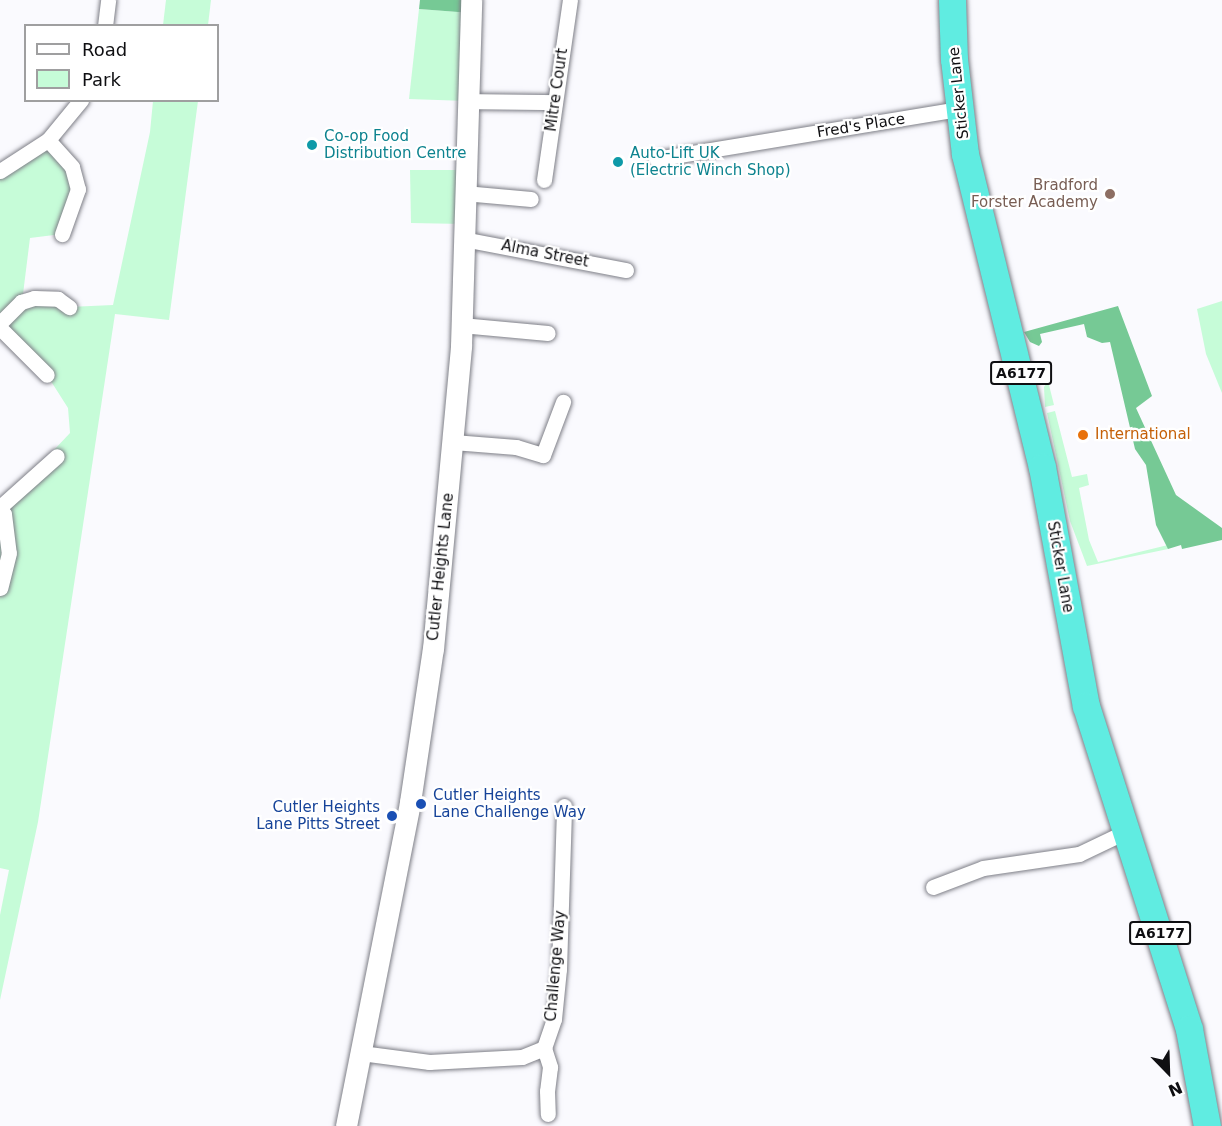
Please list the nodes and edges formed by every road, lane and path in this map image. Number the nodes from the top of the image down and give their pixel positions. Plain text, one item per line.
1 (108, 0) edge
2 (471, 0) edge
3 (570, 0) edge
4 (952, 0) edge
5 (105, 24) edge
6 (467, 101) junction
7 (79, 102) edge
8 (555, 102) junction
9 (958, 109) junction
10 (48, 140) junction
11 (656, 159) dead end
12 (0, 171) edge
13 (544, 180) dead end
14 (464, 193) junction
15 (531, 199) dead end
16 (62, 234) dead end
17 (463, 239) junction
18 (626, 270) dead end
19 (69, 307) dead end
20 (0, 323) edge
21 (461, 325) junction
22 (0, 328) edge
23 (548, 333) dead end
24 (47, 375) dead end
25 (563, 402) dead end
26 (453, 442) junction
27 (57, 456) dead end
28 (0, 508) edge
29 (0, 588) edge
30 (564, 806) dead end
31 (1125, 832) junction
32 (933, 887) dead end
33 (544, 1048) junction
34 (361, 1053) junction
35 (548, 1114) dead end
36 (346, 1126) edge
37 (1207, 1126) edge

1 - 5 street
2 - 6 street, Cutler Heights Lane
3 - 8 street, Mitre Court
4 - 9 highway, Sticker Lane / A6177
6 - 8 street
6 - 14 street, Cutler Heights Lane
7 - 10 street
8 - 13 street, Mitre Court
9 - 11 street, Fred's Place
9 - 31 highway, Sticker Lane / A6177
10 - 12 street
10 - 16 street
14 - 15 street
14 - 17 street, Cutler Heights Lane
17 - 18 street, Alma Street
17 - 21 street, Cutler Heights Lane
19 - 20 street
21 - 23 street
21 - 26 street, Cutler Heights Lane
22 - 24 street
25 - 26 street
26 - 34 street, Cutler Heights Lane
27 - 28 street
28 - 29 street
30 - 33 street, Challenge Way
31 - 32 street
31 - 37 highway, Sticker Lane / A6177
33 - 34 street
33 - 35 street
34 - 36 street, Cutler Heights Lane

